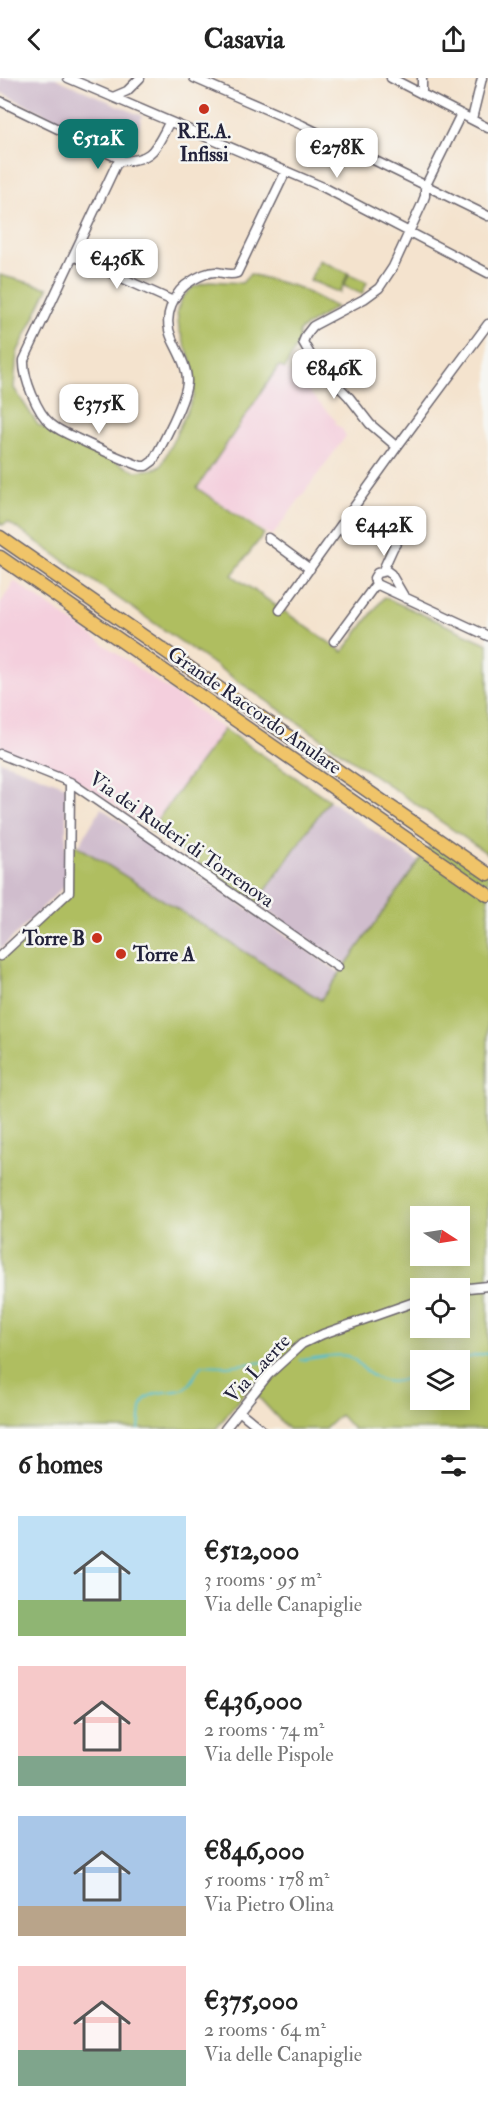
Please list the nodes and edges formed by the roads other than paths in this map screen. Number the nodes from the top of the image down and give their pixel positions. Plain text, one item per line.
1 (68, 78) edge
2 (140, 78) edge
3 (194, 78) edge
4 (391, 78) edge
5 (422, 78) edge
6 (482, 78) edge
7 (84, 81) edge
8 (422, 94) junction
9 (113, 97) junction
10 (0, 101) edge
11 (461, 114) junction
12 (472, 119) junction
13 (169, 123) junction
14 (488, 128) edge
15 (122, 160) junction
16 (286, 171) junction
17 (425, 187) junction
18 (488, 216) edge
19 (410, 231) junction
20 (73, 256) junction
21 (488, 273) edge
22 (173, 301) junction
23 (488, 324) edge
24 (397, 447) junction
25 (414, 516) dead end
26 (0, 537) edge
27 (268, 538) dead end
28 (0, 557) edge
29 (310, 569) junction
30 (383, 570) junction
31 (376, 584) junction
32 (405, 598) junction
33 (280, 610) dead end
34 (488, 636) edge
35 (334, 641) dead end
36 (0, 754) edge
37 (70, 782) junction
38 (488, 874) edge
39 (488, 895) edge
40 (0, 956) edge
41 (338, 967) dead end
42 (488, 1286) edge
43 (470, 1288) edge
44 (410, 1304) edge
45 (239, 1411) junction
46 (225, 1429) edge
47 (261, 1429) edge

1 - 7 street
2 - 9 street
3 - 17 street
4 - 8 street
5 - 8 street
6 - 12 street
7 - 9 street
8 - 11 street
9 - 13 street
10 - 15 street
11 - 12 street
11 - 17 street
12 - 14 street
13 - 15 street
13 - 16 street
15 - 20 street
16 - 19 street
16 - 22 street
17 - 18 street
17 - 19 street
19 - 21 street
19 - 24 street
20 - 22 street
20 - 22 street
23 - 24 street
24 - 29 street
25 - 30 street
26 - 38 highway, Grande Raccordo Anulare
27 - 29 street
28 - 39 highway, Grande Raccordo Anulare
29 - 33 street
30 - 31 street
30 - 32 street
31 - 32 street
31 - 35 street
32 - 34 street
36 - 37 street, Via dei Ruderi di Torrenova
37 - 40 street
37 - 41 street, Via dei Ruderi di Torrenova
42 - 43 street
44 - 45 street, Via Laerte
45 - 46 street, Via Laerte
45 - 47 street

